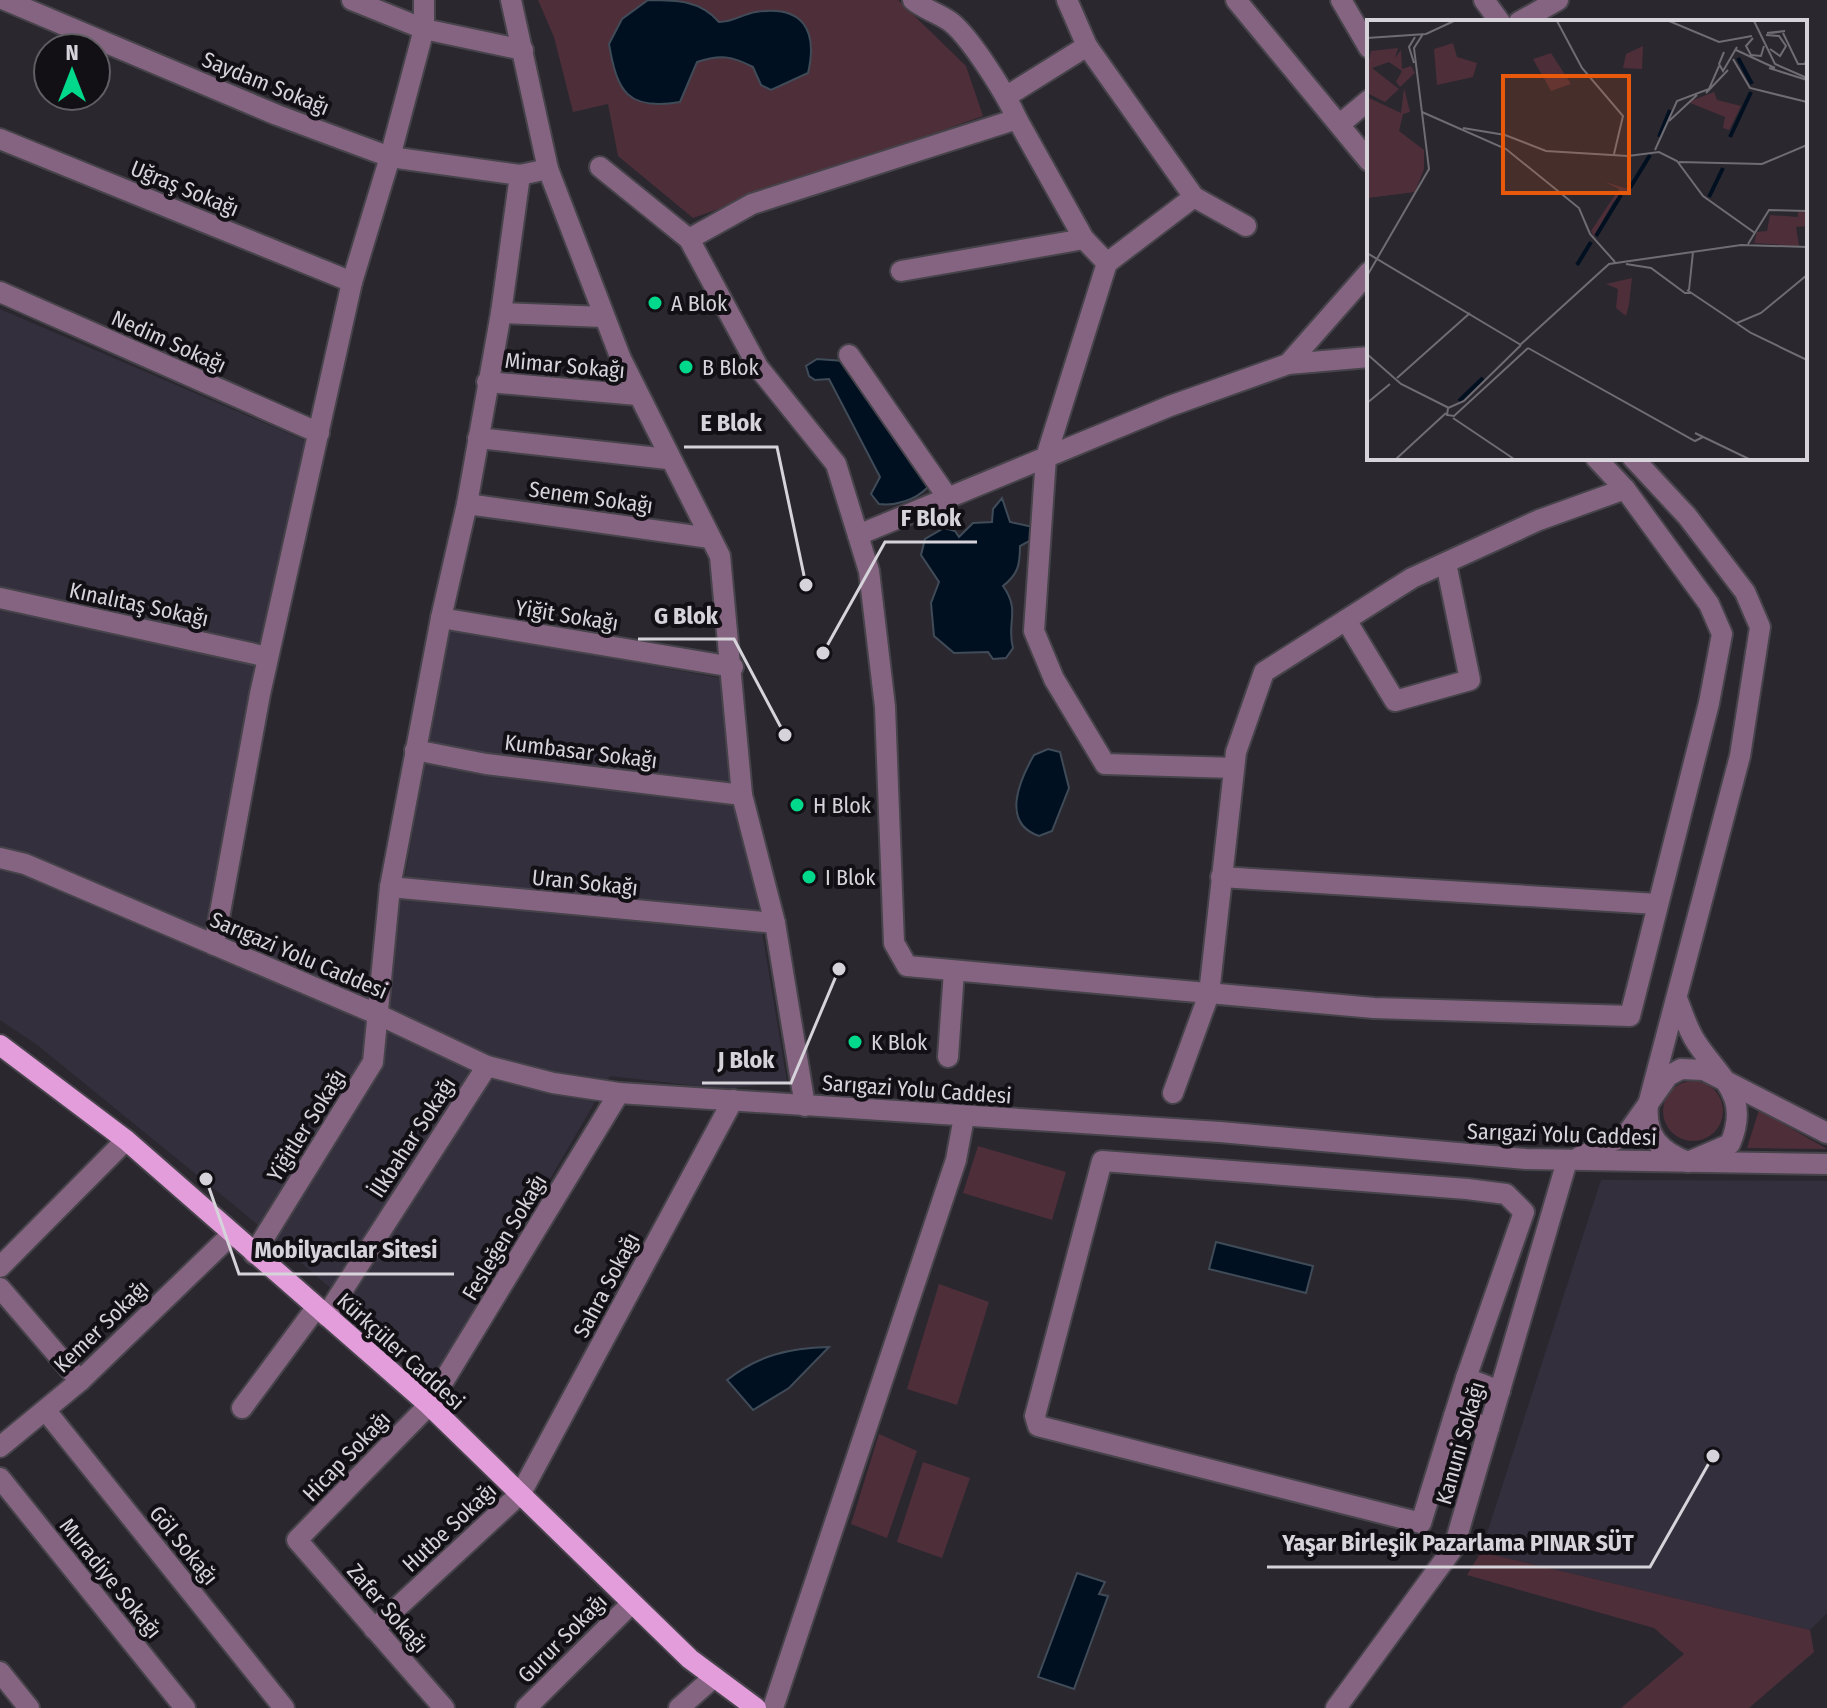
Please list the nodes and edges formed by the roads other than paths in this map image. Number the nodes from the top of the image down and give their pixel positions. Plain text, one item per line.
1 (5, 0) edge
2 (352, 0) edge
3 (424, 0) edge
4 (511, 0) edge
5 (913, 0) edge
6 (955, 0) edge
7 (1067, 0) edge
8 (1236, 0) edge
9 (1341, 0) edge
10 (1484, 0) edge
11 (1558, 0) edge
12 (1499, 20) edge
13 (1523, 20) edge
14 (951, 21) junction
15 (424, 29) junction
16 (1367, 45) edge
17 (1087, 46) junction
18 (523, 50) junction
19 (1007, 96) junction
20 (1367, 102) edge
21 (1017, 119) junction
22 (1340, 124) junction
23 (0, 139) edge
24 (390, 157) junction
25 (1367, 158) edge
26 (600, 167) dead end
27 (548, 169) junction
28 (520, 175) junction
29 (1194, 197) junction
30 (1246, 226) dead end
31 (689, 239) junction
32 (1084, 239) junction
33 (1107, 263) junction
34 (901, 271) dead end
35 (1367, 274) edge
36 (352, 282) junction
37 (0, 292) edge
38 (501, 313) junction
39 (604, 317) junction
40 (849, 355) dead end
41 (1367, 357) edge
42 (1288, 364) junction
43 (487, 382) junction
44 (638, 395) junction
45 (319, 433) junction
46 (478, 438) junction
47 (1046, 457) junction
48 (668, 459) junction
49 (1598, 460) edge
50 (1635, 460) edge
51 (1625, 489) junction
52 (946, 495) junction
53 (467, 504) junction
54 (858, 535) junction
55 (710, 538) junction
56 (1446, 563) junction
57 (0, 598) edge
58 (441, 618) junction
59 (1346, 620) junction
60 (268, 657) junction
61 (733, 667) junction
62 (415, 750) junction
63 (1234, 768) junction
64 (742, 795) junction
65 (0, 858) edge
66 (1221, 877) junction
67 (390, 887) junction
68 (1657, 904) junction
69 (775, 923) junction
70 (214, 945) junction
71 (954, 971) junction
72 (1209, 994) junction
73 (1678, 1001) junction
74 (379, 1015) junction
75 (0, 1045) edge
76 (948, 1057) dead end
77 (487, 1066) junction
78 (1728, 1082) junction
79 (619, 1093) junction
80 (1173, 1093) dead end
81 (733, 1100) junction
82 (1648, 1105) junction
83 (805, 1106) junction
84 (964, 1117) junction
85 (1827, 1133) edge
86 (126, 1140) junction
87 (1567, 1161) junction
88 (1688, 1162) junction
89 (1827, 1164) edge
90 (231, 1235) junction
91 (254, 1254) junction
92 (0, 1267) edge
93 (0, 1288) edge
94 (321, 1312) junction
95 (1466, 1378) junction
96 (80, 1381) junction
97 (1500, 1391) junction
98 (429, 1405) junction
99 (242, 1408) dead end
100 (46, 1411) junction
101 (1454, 1416) junction
102 (1489, 1428) junction
103 (0, 1447) edge
104 (0, 1478) edge
105 (521, 1493) junction
106 (297, 1540) joint
107 (632, 1603) junction
108 (374, 1629) junction
109 (0, 1672) edge
110 (714, 1677) junction
111 (29, 1708) edge
112 (185, 1708) edge
113 (284, 1708) edge
114 (444, 1708) edge
115 (526, 1708) edge
116 (679, 1708) edge
117 (756, 1708) edge
118 (773, 1708) edge
119 (1336, 1708) edge

1 - 24 street, Saydam Sokağı
2 - 15 street
3 - 15 street
4 - 18 street
5 - 14 street
6 - 14 street
7 - 17 street
8 - 22 street
9 - 16 street
10 - 12 street
11 - 13 street
14 - 19 street
15 - 18 street
15 - 24 street
17 - 19 street
17 - 29 street
18 - 27 street
19 - 21 street
20 - 22 street
21 - 31 street
21 - 32 street
22 - 25 street
23 - 36 street, Uğraş Sokağı
24 - 28 street, Saydam Sokağı
24 - 36 street
26 - 31 street
27 - 28 street, Saydam Sokağı
27 - 39 street
28 - 38 street, Yiğitler Sokağı
29 - 30 street
29 - 33 street
31 - 54 street
32 - 33 street
32 - 34 street
33 - 47 street
35 - 42 street
36 - 45 street
37 - 45 street, Nedim Sokağı
38 - 39 street
38 - 43 street, Yiğitler Sokağı
39 - 44 street
40 - 52 street
41 - 42 street
42 - 47 street
43 - 44 street, Mimar Sokağı
43 - 46 street, Yiğitler Sokağı
44 - 48 street
45 - 60 street
46 - 48 street
46 - 53 street, Yiğitler Sokağı
47 - 52 street
47 - 63 street
48 - 55 street
49 - 51 street
50 - 73 street
51 - 56 street
51 - 68 street
52 - 54 street
53 - 55 street, Senem Sokağı
53 - 58 street, Yiğitler Sokağı
54 - 71 street
55 - 61 street
56 - 59 street
56 - 59 street
57 - 60 street, Kınalıtaş Sokağı
58 - 61 street, Yiğit Sokağı
58 - 62 street, Yiğitler Sokağı
59 - 63 street
60 - 70 street
61 - 64 street
62 - 64 street, Kumbasar Sokağı
62 - 67 street, Yiğitler Sokağı
63 - 66 street
64 - 69 street
65 - 70 street, Sarıgazi Yolu Caddesi
66 - 68 street
66 - 72 street
67 - 69 street, Uran Sokağı
67 - 74 street, Yiğitler Sokağı
68 - 72 street
69 - 83 street
70 - 74 street, Sarıgazi Yolu Caddesi
71 - 72 street
71 - 76 street
72 - 80 street
73 - 78 street
73 - 82 street
74 - 77 street, Sarıgazi Yolu Caddesi
74 - 91 street, Yiğitler Sokağı
75 - 86 main road, Kürkçüler Caddesi
77 - 79 street, Sarıgazi Yolu Caddesi
77 - 94 street, İlkbahar Sokağı
78 - 82 street
78 - 85 street
78 - 88 street
79 - 81 street, Sarıgazi Yolu Caddesi
79 - 98 street, Fesleğen Sokağı
81 - 83 street, Sarıgazi Yolu Caddesi
81 - 105 street, Sahra Sokağı
82 - 87 street
82 - 88 street
83 - 84 street, Sarıgazi Yolu Caddesi
84 - 87 street, Sarıgazi Yolu Caddesi
84 - 118 street
86 - 90 main road, Kürkçüler Caddesi
86 - 92 street
87 - 88 street, Sarıgazi Yolu Caddesi
87 - 97 street, Kanuni Sokağı
88 - 89 street, Sarıgazi Yolu Caddesi
90 - 91 main road, Kürkçüler Caddesi
90 - 96 street, Kemer Sokağı
91 - 94 main road, Kürkçüler Caddesi
93 - 96 street
94 - 98 main road, Kürkçüler Caddesi
94 - 99 street, İlkbahar Sokağı
95 - 97 street
95 - 101 street
95 - 101 street
96 - 100 street, Kemer Sokağı
97 - 102 street, Kanuni Sokağı
98 - 105 main road, Kürkçüler Caddesi
98 - 106 street, Hicap Sokağı
100 - 103 street, Kemer Sokağı
100 - 113 street, Göl Sokağı
101 - 102 street
102 - 119 street, Kanuni Sokağı
104 - 112 street, Muradiye Sokağı
105 - 107 main road, Kürkçüler Caddesi
105 - 108 street, Hutbe Sokağı
106 - 108 street, Zafer Sokağı
107 - 110 main road, Kürkçüler Caddesi
107 - 115 street, Gurur Sokağı
108 - 114 street, Zafer Sokağı
109 - 111 street
110 - 116 street
110 - 117 main road, Kürkçüler Caddesi

